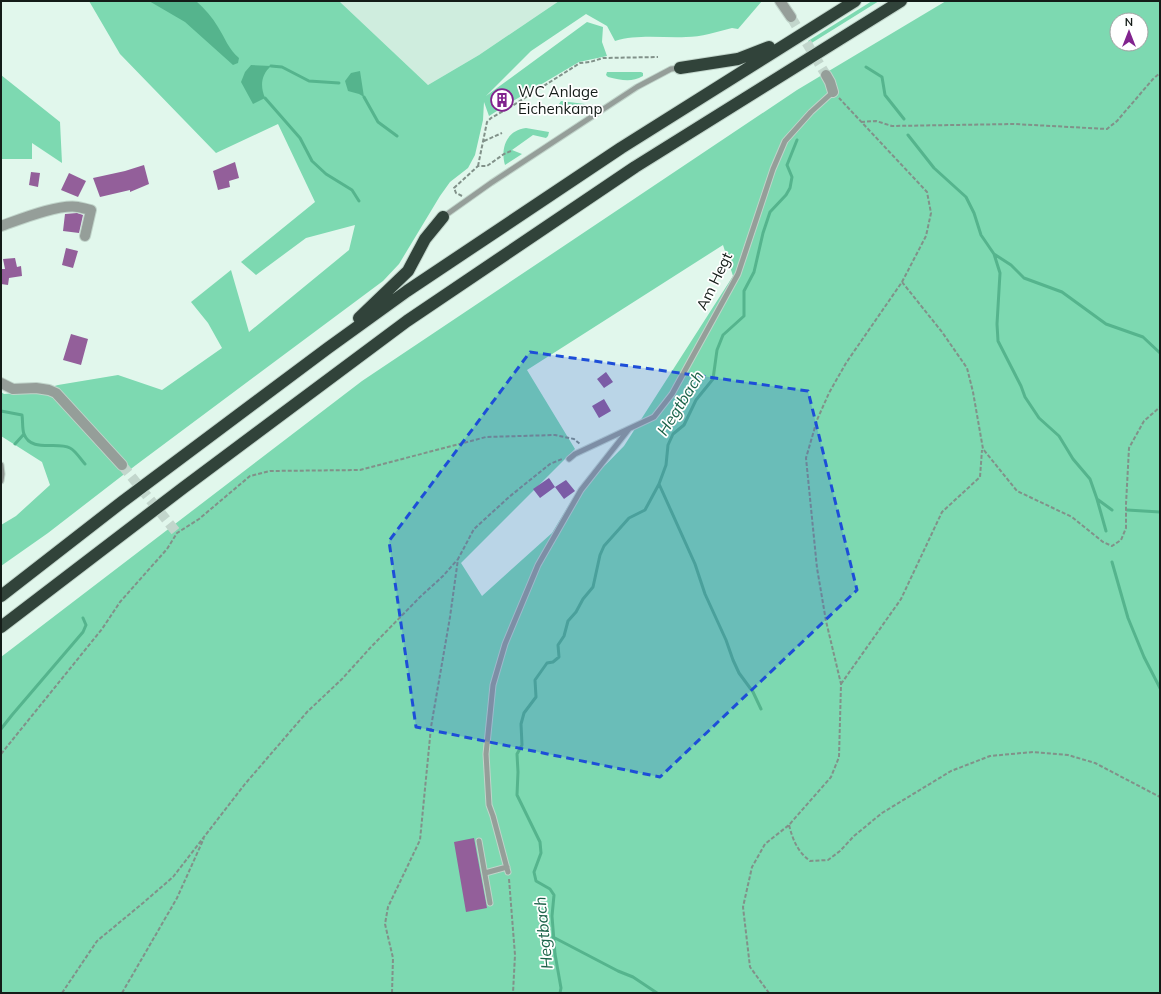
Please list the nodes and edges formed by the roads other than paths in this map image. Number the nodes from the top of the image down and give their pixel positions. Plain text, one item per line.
1 (780, 1) edge
2 (855, 1) edge
3 (901, 1) edge
4 (790, 17) tunnel mouth
5 (793, 39) junction
6 (680, 68) joint
7 (826, 76) tunnel mouth
8 (833, 92) joint
9 (443, 217) joint
10 (1, 226) edge
11 (85, 236) dead end
12 (328, 348) junction
13 (1, 383) edge
14 (629, 429) junction
15 (569, 459) dead end
16 (1, 465) edge
17 (122, 465) tunnel mouth
18 (1, 481) edge
19 (1, 596) edge
20 (1, 627) edge
21 (479, 841) dead end
22 (485, 873) junction
23 (490, 903) dead end

1 - 4 street
2 - 5 highway
3 - 20 highway
5 - 6 highway
5 - 12 highway
6 - 9 lane
7 - 8 street
8 - 14 lane, Am Hegt
9 - 12 highway
10 - 11 street
12 - 19 highway
13 - 17 street
14 - 15 lane, Am Hegt
14 - 22 lane
16 - 18 lane
21 - 22 lane
22 - 23 lane

